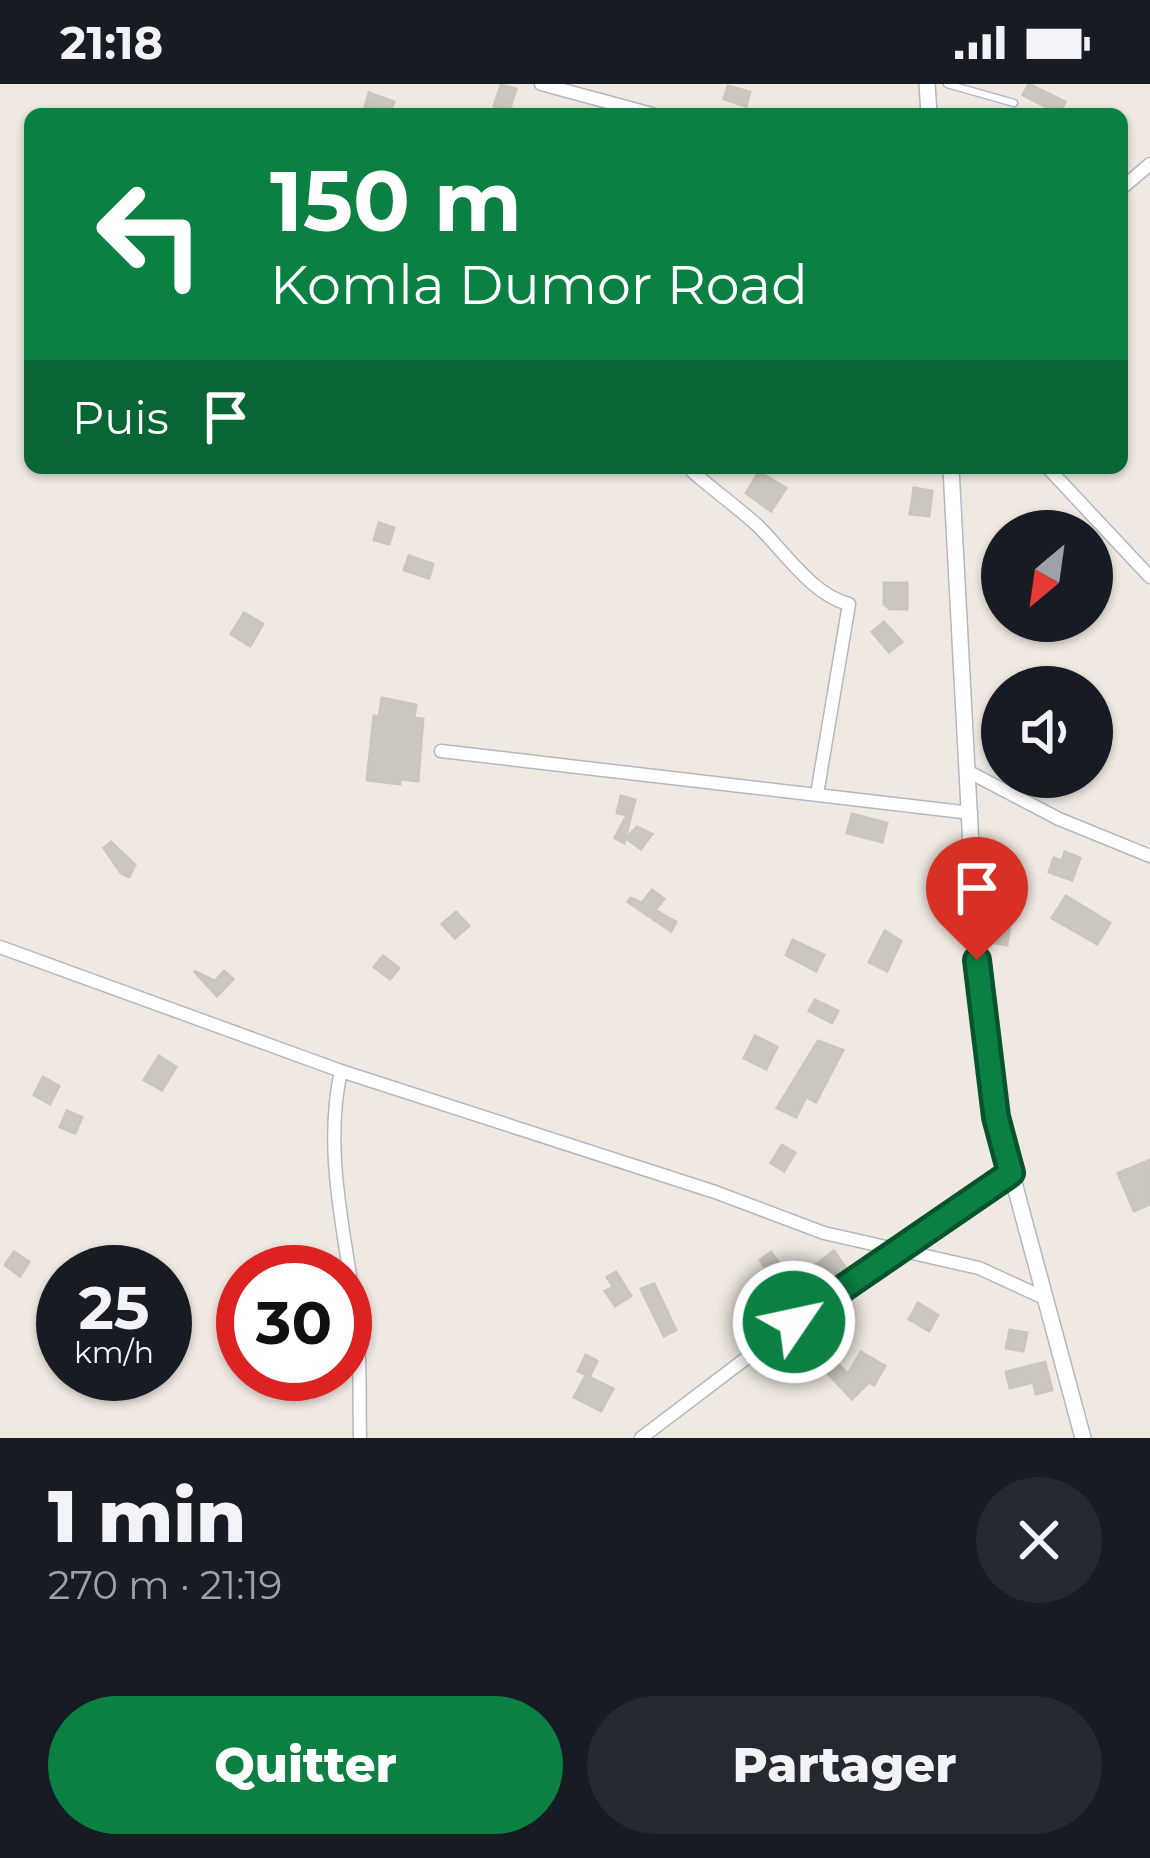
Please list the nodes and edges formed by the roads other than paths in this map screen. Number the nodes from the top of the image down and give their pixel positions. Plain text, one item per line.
1 (541, 84) edge
2 (947, 84) edge
3 (1014, 103) dead end
4 (630, 108) edge
5 (695, 474) edge
6 (951, 474) edge
7 (1054, 474) edge
8 (1150, 577) edge
9 (441, 752) dead end
10 (969, 772) junction
11 (817, 794) junction
12 (971, 813) junction
13 (1150, 856) edge
14 (0, 947) edge
15 (341, 1071) junction
16 (1011, 1173) junction
17 (897, 1252) junction
18 (1042, 1297) junction
19 (360, 1438) edge
20 (640, 1438) edge
21 (1082, 1438) edge

1 - 4 street
2 - 3 lane
5 - 11 street
6 - 10 street
7 - 8 street
9 - 11 street
10 - 12 street
10 - 13 street
11 - 12 street
12 - 16 street
14 - 15 street
15 - 17 street
15 - 19 street
16 - 17 street
16 - 18 street
17 - 18 street
17 - 20 street
18 - 21 street

